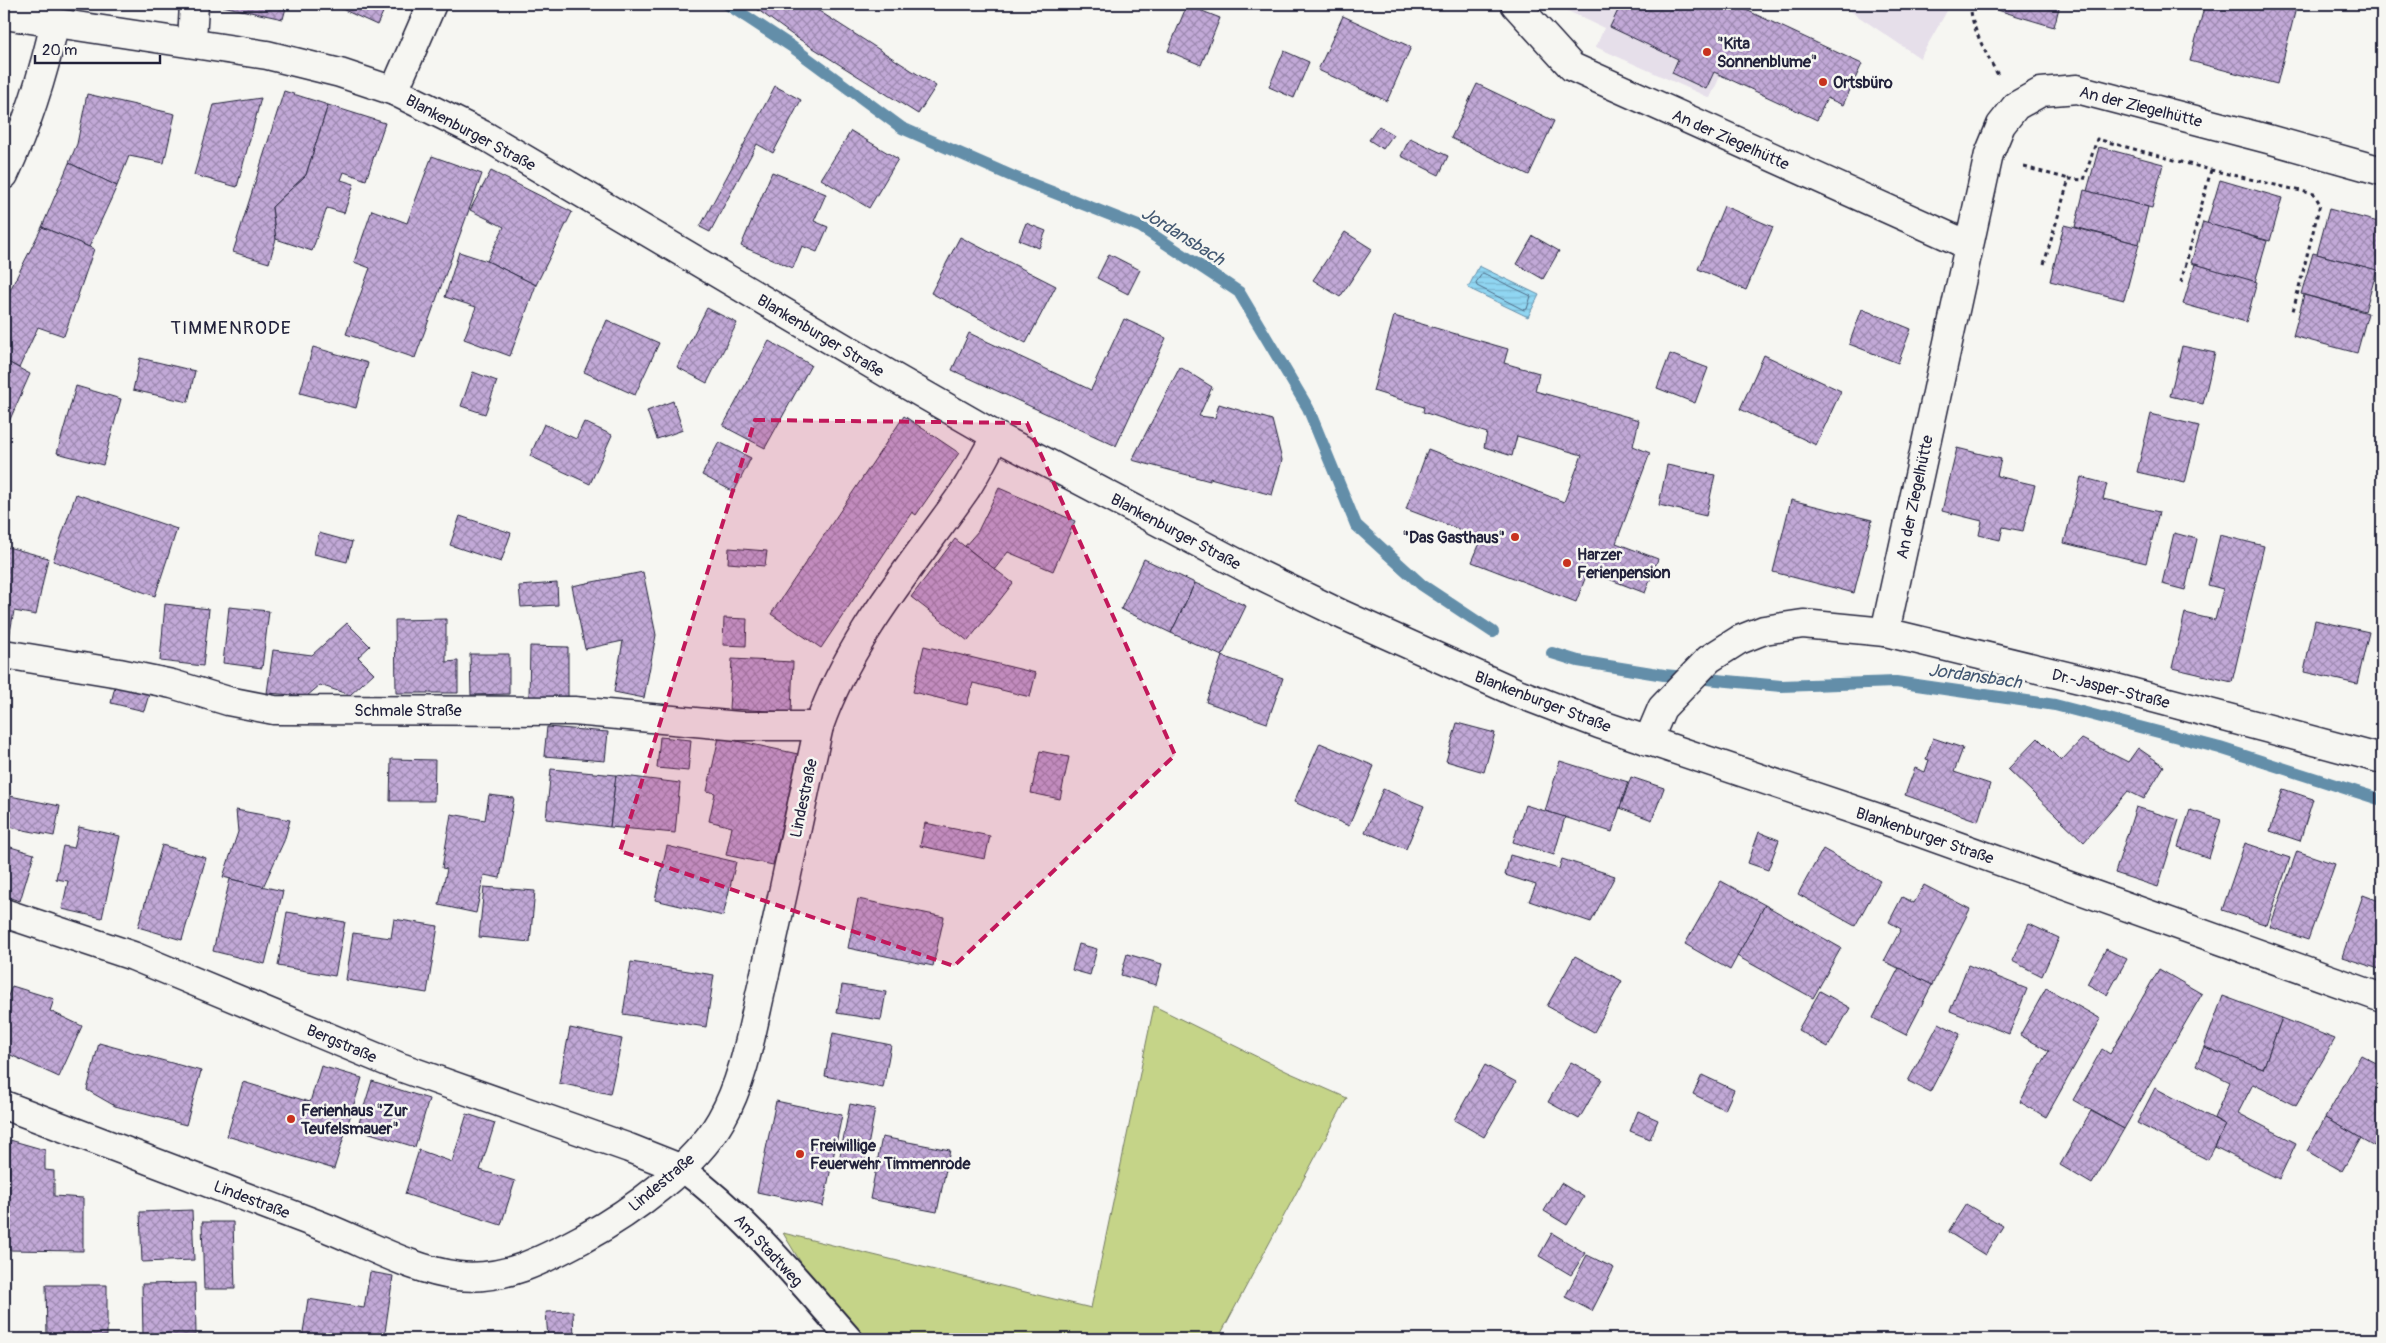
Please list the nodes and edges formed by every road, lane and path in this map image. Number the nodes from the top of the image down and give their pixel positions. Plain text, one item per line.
1 (194, 4) edge
2 (432, 4) edge
3 (1514, 4) edge
4 (1971, 4) edge
5 (4, 15) edge
6 (55, 22) junction
7 (192, 42) junction
8 (394, 91) junction
9 (2016, 106) junction
10 (1989, 154) junction
11 (2211, 170) junction
12 (2382, 171) edge
13 (4, 175) edge
14 (2069, 179) junction
15 (1968, 245) junction
16 (2044, 264) dead end
17 (2181, 282) dead end
18 (2293, 311) dead end
19 (996, 436) junction
20 (1885, 632) junction
21 (4, 654) edge
22 (818, 726) junction
23 (1648, 741) junction
24 (2382, 759) edge
25 (4, 913) edge
26 (2382, 998) edge
27 (4, 1105) edge
28 (682, 1169) junction
29 (850, 1339) edge

1 - 7 street
2 - 8 street
3 - 15 street, An der Ziegelhütte
4 - 9 path
5 - 6 street, Blankenburger Straße
6 - 7 street, Blankenburger Straße
6 - 13 street
7 - 8 street, Blankenburger Straße
8 - 19 street, Blankenburger Straße
9 - 10 street, An der Ziegelhütte
9 - 12 street, An der Ziegelhütte
10 - 14 path
10 - 15 street, An der Ziegelhütte
11 - 14 path
11 - 17 path
11 - 18 path
14 - 16 path
15 - 20 street, An der Ziegelhütte
19 - 22 street, Lindestraße
19 - 23 street, Blankenburger Straße
20 - 23 street, Dr.-Jasper-Straße
20 - 24 street, Dr.-Jasper-Straße
21 - 22 street, Schmale Straße
22 - 28 street, Lindestraße
23 - 26 street, Blankenburger Straße
25 - 28 street, Bergstraße
27 - 28 street, Lindestraße
28 - 29 lane, Am Stadtweg

